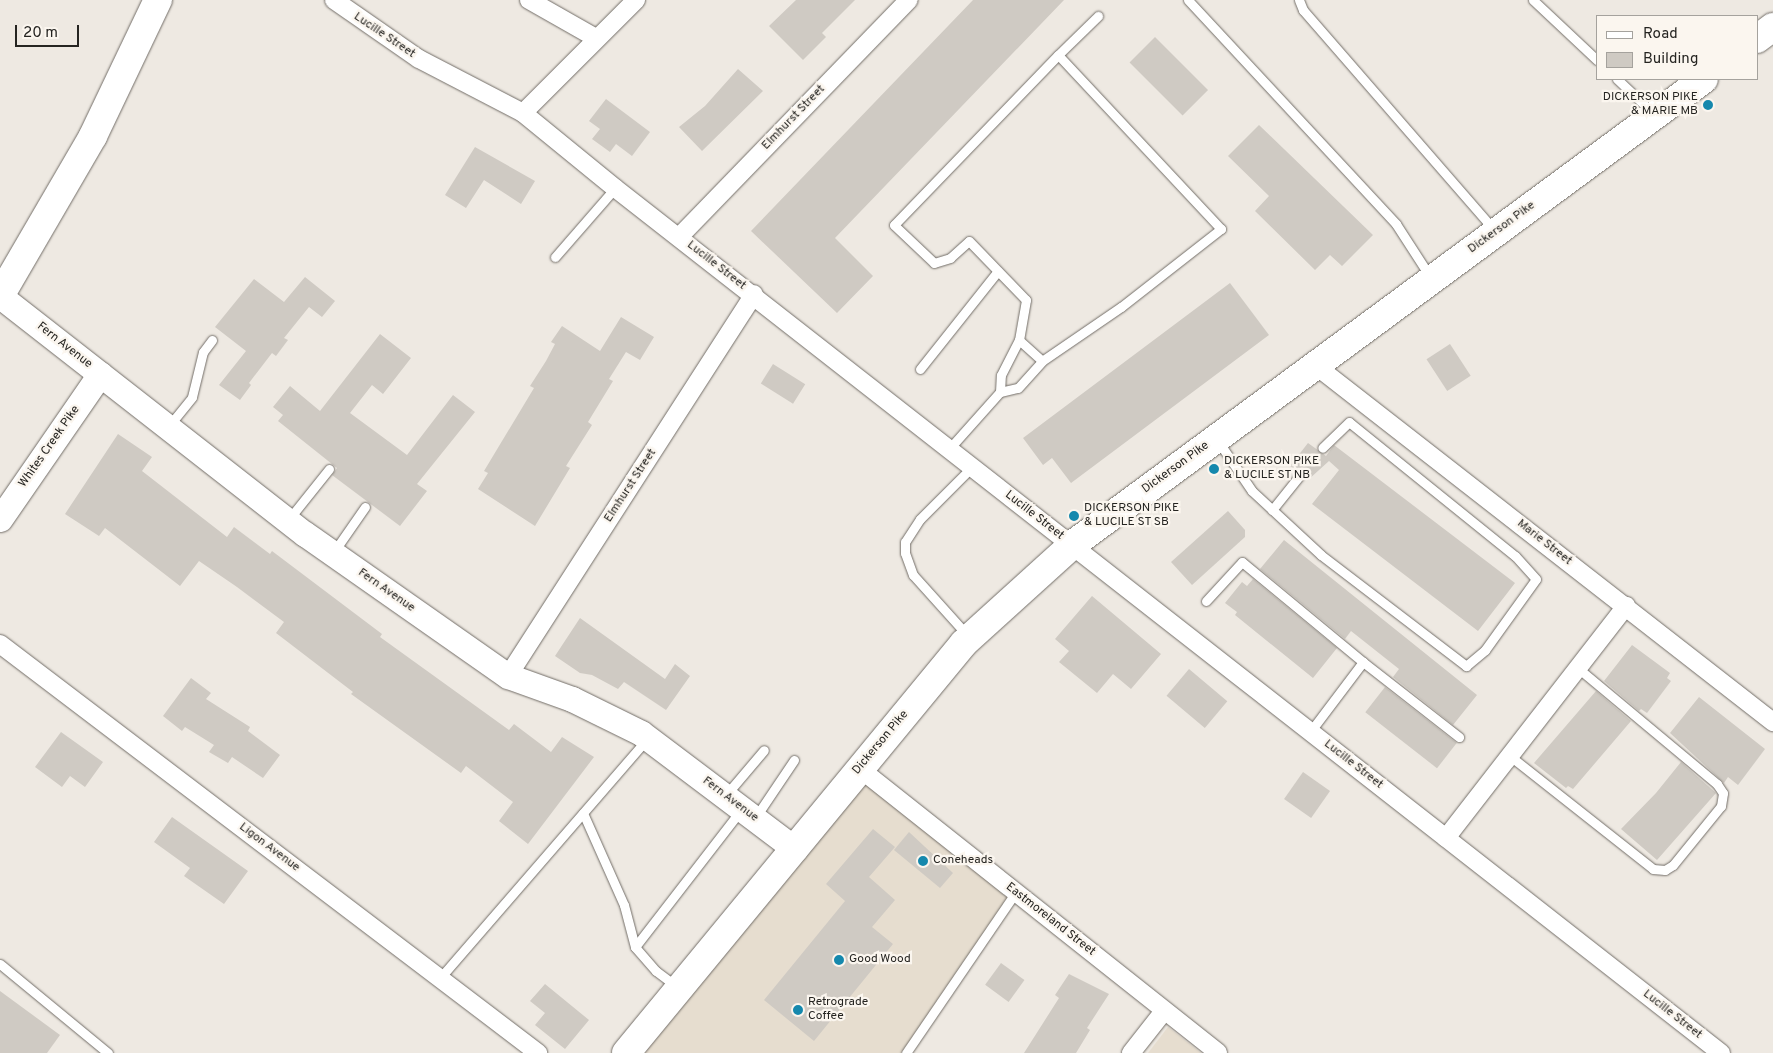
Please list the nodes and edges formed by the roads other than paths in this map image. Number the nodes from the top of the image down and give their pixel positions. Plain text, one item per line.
1 (158, 0) edge
2 (334, 0) edge
3 (529, 0) edge
4 (636, 0) edge
5 (910, 0) edge
6 (1188, 0) edge
7 (1299, 0) edge
8 (1533, 0) edge
9 (1098, 16) dead end
10 (1773, 27) edge
11 (596, 38) junction
12 (1758, 38) edge
13 (1058, 55) junction
14 (1596, 59) edge
15 (1618, 80) edge
16 (1703, 80) edge
17 (524, 113) junction
18 (1655, 115) junction
19 (615, 188) junction
20 (1496, 232) junction
21 (678, 237) junction
22 (556, 257) dead end
23 (998, 271) junction
24 (1431, 279) junction
25 (754, 295) junction
26 (0, 296) edge
27 (212, 340) dead end
28 (1019, 340) junction
29 (1042, 361) junction
30 (1315, 365) junction
31 (920, 370) dead end
32 (100, 374) junction
33 (1000, 392) junction
34 (168, 427) junction
35 (1216, 438) junction
36 (1322, 448) dead end
37 (949, 449) junction
38 (972, 467) junction
39 (329, 469) dead end
40 (1300, 475) dead end
41 (365, 507) dead end
42 (1272, 510) junction
43 (0, 519) edge
44 (288, 521) junction
45 (1072, 545) junction
46 (333, 553) junction
47 (1206, 601) dead end
48 (1626, 606) junction
49 (970, 638) junction
50 (0, 644) edge
51 (1363, 662) junction
52 (1578, 668) junction
53 (508, 676) junction
54 (1773, 722) edge
55 (1310, 732) junction
56 (1459, 737) dead end
57 (648, 738) junction
58 (764, 750) dead end
59 (1510, 756) junction
60 (794, 760) dead end
61 (860, 768) junction
62 (740, 808) junction
63 (583, 813) junction
64 (1446, 838) junction
65 (795, 849) junction
66 (1016, 892) junction
67 (635, 947) junction
68 (0, 964) edge
69 (440, 978) junction
70 (679, 989) junction
71 (1164, 1011) junction
72 (108, 1053) edge
73 (538, 1053) edge
74 (626, 1053) edge
75 (906, 1053) edge
76 (1132, 1053) edge
77 (1218, 1053) edge
78 (1721, 1053) edge

1 - 26 main road
2 - 17 street, Lucille Street
3 - 11 street
4 - 11 street
5 - 21 street, Elmhurst Street
6 - 24 lane
7 - 20 lane
8 - 14 lane
9 - 13 lane
10 - 12 main road
11 - 17 street
13 - 23 lane
13 - 29 lane
15 - 18 lane
16 - 18 main road, Dickerson Pike
17 - 19 street, Lucille Street
18 - 20 main road, Dickerson Pike
19 - 21 street, Lucille Street
19 - 22 lane
20 - 24 main road, Dickerson Pike
21 - 25 street, Lucille Street
23 - 28 lane
23 - 31 lane
24 - 30 main road, Dickerson Pike
25 - 37 street, Lucille Street
25 - 53 street, Elmhurst Street
26 - 32 street, Fern Avenue
27 - 34 lane
28 - 29 lane
28 - 33 lane
29 - 33 lane
30 - 35 main road, Dickerson Pike
30 - 48 street, Marie Street
32 - 34 street, Fern Avenue
32 - 43 street, Whites Creek Pike
33 - 37 lane
34 - 44 street, Fern Avenue
35 - 42 lane
35 - 45 main road, Dickerson Pike
36 - 42 lane
37 - 38 street, Lucille Street
38 - 45 street, Lucille Street
38 - 49 lane
39 - 44 lane
40 - 42 lane
41 - 46 lane
44 - 46 street, Fern Avenue
45 - 49 main road, Dickerson Pike
45 - 55 street, Lucille Street
46 - 53 street, Fern Avenue
47 - 51 lane
48 - 52 street
48 - 54 street, Marie Street
49 - 61 main road, Dickerson Pike
50 - 69 street, Ligon Avenue
51 - 55 lane
51 - 56 lane
52 - 59 street
52 - 59 lane
53 - 57 street, Fern Avenue
55 - 64 street, Lucille Street
57 - 62 street, Fern Avenue
57 - 63 lane
58 - 62 lane
59 - 64 street
60 - 62 lane
61 - 65 main road, Dickerson Pike
61 - 66 street, Eastmoreland Street
62 - 65 street, Fern Avenue
62 - 67 lane
63 - 67 lane
63 - 69 lane
64 - 78 street, Lucille Street
65 - 70 main road, Dickerson Pike
66 - 71 street, Eastmoreland Street
66 - 75 lane
67 - 70 lane
68 - 72 lane
69 - 73 street, Ligon Avenue
70 - 74 main road, Dickerson Pike
71 - 76 street
71 - 77 street, Eastmoreland Street

